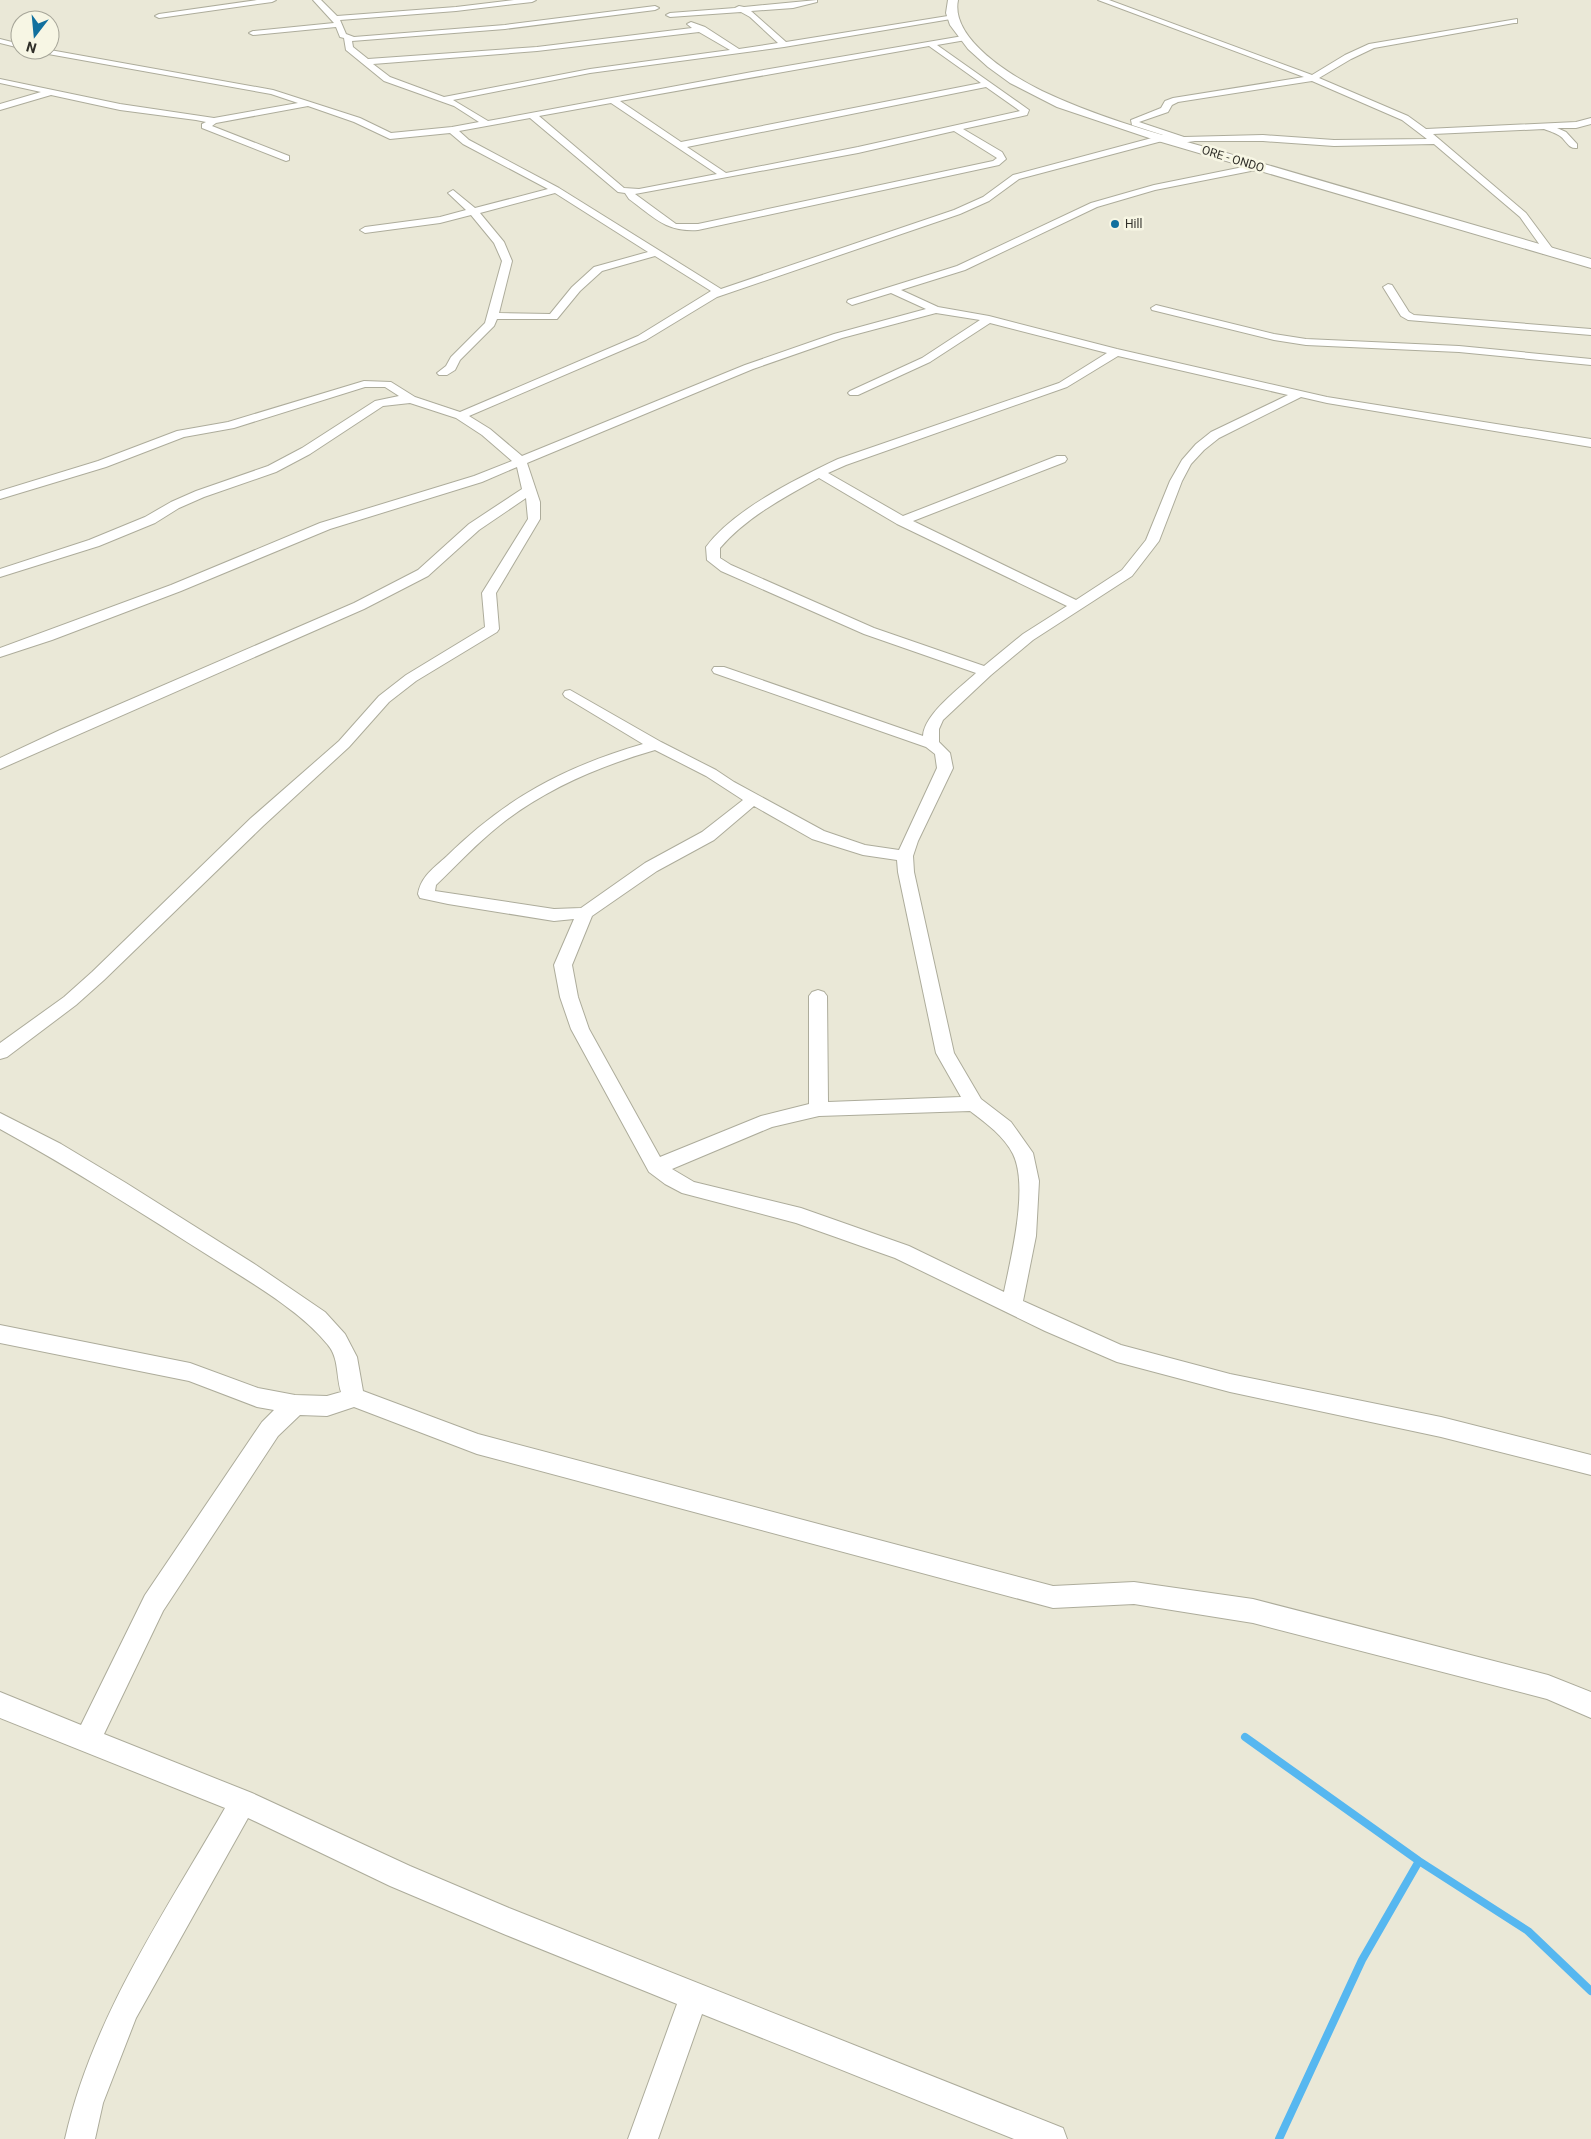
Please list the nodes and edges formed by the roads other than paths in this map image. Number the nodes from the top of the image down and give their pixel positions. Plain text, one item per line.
1 (272, 0) edge
2 (317, 0) edge
3 (532, 0) edge
4 (641, 0) edge
5 (813, 0) edge
6 (953, 0) edge
7 (1102, 0) edge
8 (732, 3) dead end
9 (655, 8) junction
10 (741, 10) junction
11 (670, 15) junction
12 (159, 16) dead end
13 (951, 17) junction
14 (1514, 21) dead end
15 (336, 22) junction
16 (505, 27) junction
17 (702, 29) junction
18 (513, 32) dead end
19 (253, 33) dead end
20 (348, 38) junction
21 (963, 38) junction
22 (529, 43) dead end
23 (930, 43) junction
24 (784, 45) junction
25 (537, 49) junction
26 (737, 52) junction
27 (60, 54) edge
28 (366, 62) junction
29 (1313, 78) junction
30 (0, 80) edge
31 (987, 84) junction
32 (51, 92) junction
33 (445, 99) junction
34 (613, 100) junction
35 (310, 103) junction
36 (0, 108) edge
37 (532, 115) junction
38 (214, 121) junction
39 (1591, 121) edge
40 (487, 124) junction
41 (1542, 125) junction
42 (956, 129) junction
43 (452, 130) junction
44 (1425, 132) junction
45 (1173, 139) junction
46 (1437, 141) junction
47 (682, 145) junction
48 (1574, 146) dead end
49 (286, 158) dead end
50 (1258, 167) junction
51 (725, 176) junction
52 (556, 190) junction
53 (629, 192) junction
54 (453, 193) dead end
55 (475, 213) junction
56 (365, 230) dead end
57 (655, 253) junction
58 (1554, 254) junction
59 (1591, 266) edge
60 (1388, 287) dead end
61 (892, 290) junction
62 (713, 295) junction
63 (852, 302) dead end
64 (1156, 308) dead end
65 (936, 310) junction
66 (493, 316) junction
67 (988, 319) junction
68 (1591, 332) edge
69 (1116, 352) junction
70 (1591, 362) edge
71 (443, 373) dead end
72 (854, 393) dead end
73 (1299, 394) junction
74 (411, 399) junction
75 (460, 416) junction
76 (1591, 443) edge
77 (1061, 459) dead end
78 (521, 462) junction
79 (819, 472) junction
80 (528, 490) junction
81 (0, 495) edge
82 (902, 521) junction
83 (0, 573) edge
84 (1076, 605) junction
85 (0, 653) edge
86 (719, 670) dead end
87 (986, 672) junction
88 (570, 694) dead end
89 (931, 744) junction
90 (656, 745) junction
91 (0, 764) edge
92 (753, 799) junction
93 (905, 856) junction
94 (585, 913) junction
95 (818, 996) dead end
96 (0, 1052) edge
97 (974, 1104) junction
98 (819, 1109) junction
99 (0, 1120) edge
100 (656, 1167) junction
101 (1012, 1305) junction
102 (0, 1334) edge
103 (354, 1397) junction
104 (295, 1405) junction
105 (1591, 1465) edge
106 (1053, 1597) joint
107 (0, 1705) edge
108 (1591, 1705) edge
109 (87, 1741) junction
110 (242, 1802) junction
111 (694, 1996) junction
112 (80, 2139) edge
113 (643, 2139) edge
114 (1052, 2139) edge

1 - 12 street
2 - 15 street
3 - 15 street
4 - 9 street
5 - 10 street
6 - 13 main road
7 - 29 street
8 - 10 street
9 - 11 street
9 - 16 street
10 - 11 street
10 - 24 street
11 - 17 street
13 - 21 main road, ORE - ONDO
13 - 24 street
14 - 29 street
15 - 19 street
15 - 20 street
16 - 18 street
16 - 20 street
17 - 25 street
17 - 26 street
20 - 28 street
21 - 23 street
21 - 45 main road, ORE - ONDO
22 - 25 street
23 - 31 street
23 - 34 street
24 - 26 street
25 - 28 street
26 - 33 street
27 - 35 street
28 - 33 street
29 - 44 street
29 - 45 street
30 - 32 street
31 - 42 street
31 - 47 street
32 - 36 street
32 - 38 street
33 - 40 street
34 - 37 street
34 - 47 street
35 - 38 street
35 - 43 street
37 - 40 street
37 - 53 street
38 - 49 street
39 - 41 street
40 - 43 street
41 - 44 street
41 - 48 street
42 - 51 street
42 - 53 street
43 - 52 street
44 - 46 street
45 - 46 street
45 - 50 main road, ORE - ONDO
45 - 62 street
46 - 58 street
47 - 51 street
50 - 58 main road, ORE - ONDO
50 - 61 street
51 - 53 street
52 - 55 street
52 - 57 street
54 - 55 street
55 - 56 street
55 - 66 street
57 - 62 street
57 - 66 street
58 - 59 main road, ORE - ONDO
60 - 68 street
61 - 63 street
61 - 65 street
62 - 75 street
64 - 70 street
65 - 67 street
65 - 78 street
66 - 71 street
67 - 69 street
67 - 72 street
69 - 73 street
69 - 79 street
73 - 76 street
73 - 84 street
74 - 75 street
74 - 81 street
74 - 83 street
75 - 78 street
77 - 82 street
78 - 80 street
78 - 85 street
79 - 82 street
79 - 87 street
80 - 91 street
80 - 96 street
82 - 84 street
84 - 87 street
86 - 89 street
87 - 89 street
88 - 90 street
89 - 93 street
90 - 92 street
90 - 94 street
92 - 93 street
92 - 94 street
93 - 97 street
94 - 100 street
95 - 98 street
97 - 98 street
97 - 101 street
98 - 100 street
99 - 103 street
100 - 101 street
101 - 105 street
102 - 104 street
103 - 104 street
103 - 106 street
104 - 109 street
106 - 108 street
107 - 109 street
109 - 110 street
110 - 111 street
110 - 112 street
111 - 113 street
111 - 114 street

